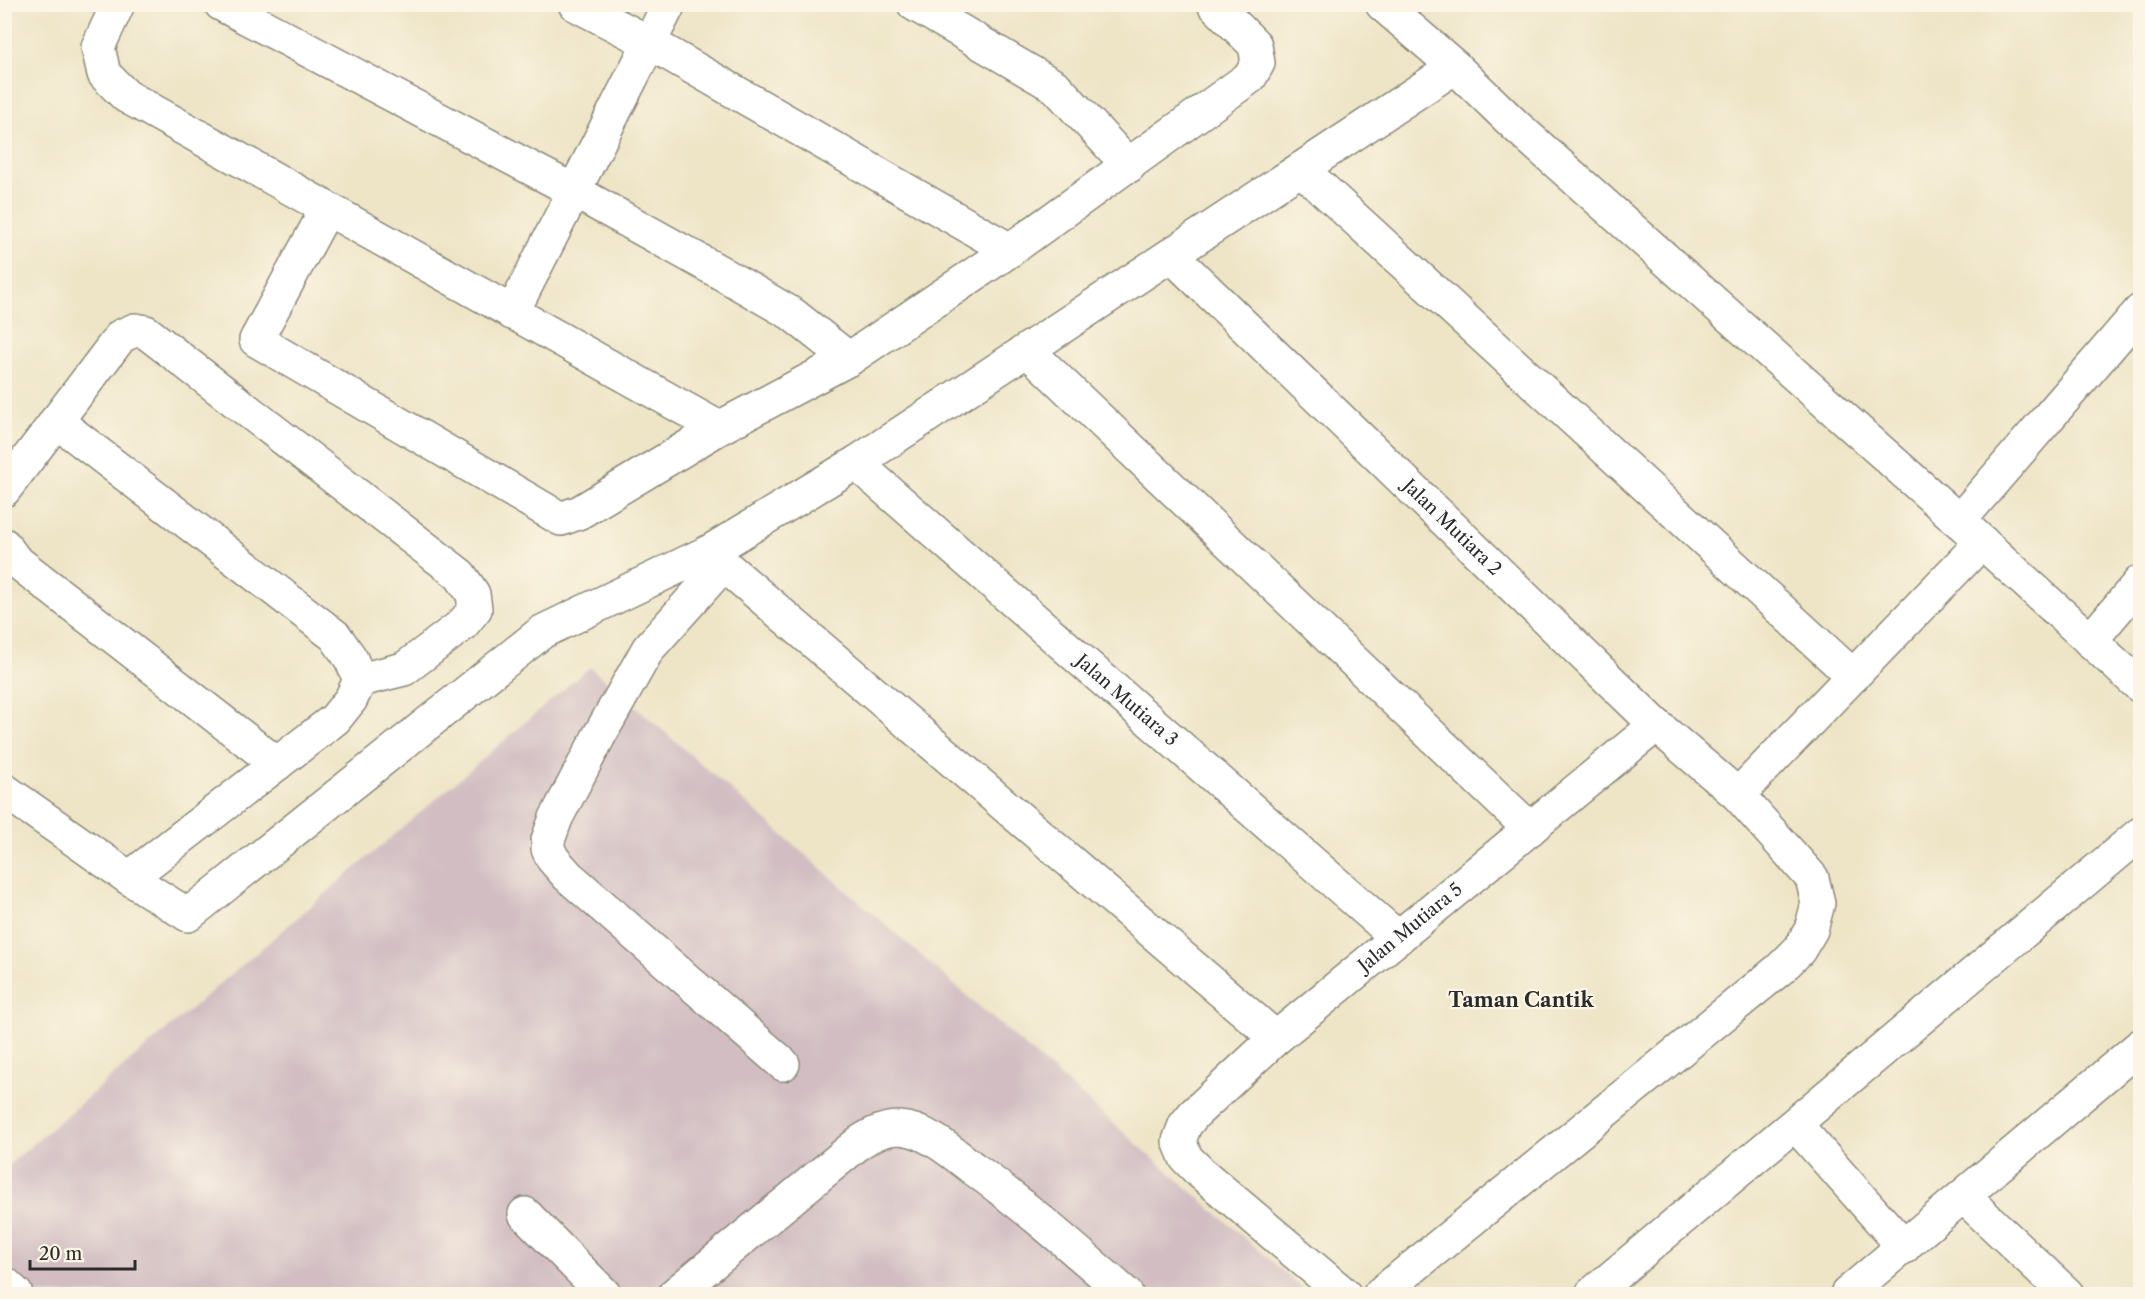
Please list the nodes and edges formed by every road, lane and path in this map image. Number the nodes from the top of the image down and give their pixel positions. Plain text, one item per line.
1 (118, 4) edge
2 (222, 4) edge
3 (575, 4) edge
4 (669, 4) edge
5 (914, 4) edge
6 (1214, 4) edge
7 (1382, 4) edge
8 (650, 43) junction
9 (1455, 67) junction
10 (1129, 166) junction
11 (1301, 169) junction
12 (574, 191) junction
13 (327, 209) junction
14 (1010, 250) junction
15 (1172, 256) junction
16 (2140, 311) edge
17 (512, 313) junction
18 (1028, 351) junction
19 (849, 359) junction
20 (56, 421) junction
21 (719, 428) junction
22 (856, 463) junction
23 (4, 490) edge
24 (1970, 531) junction
25 (717, 558) junction
26 (8, 560) edge
27 (2140, 582) edge
28 (2090, 641) junction
29 (1852, 676) junction
30 (360, 680) junction
31 (2140, 687) edge
32 (1656, 725) junction
33 (277, 764) junction
34 (4, 790) edge
35 (1738, 795) junction
36 (1530, 829) junction
37 (2140, 834) edge
38 (129, 878) junction
39 (1398, 938) junction
40 (1276, 1038) junction
41 (2140, 1046) edge
42 (783, 1064) dead end
43 (1795, 1124) junction
44 (1963, 1196) junction
45 (525, 1214) dead end
46 (1904, 1246) junction
47 (4, 1283) edge
48 (16, 1294) edge
49 (604, 1294) edge
50 (675, 1294) edge
51 (1126, 1294) edge
52 (1344, 1294) edge
53 (1380, 1294) edge
54 (1592, 1294) edge
55 (1847, 1294) edge
56 (2067, 1294) edge

1 - 13 street
2 - 12 street
3 - 8 street
4 - 8 street
5 - 10 street
6 - 10 street
7 - 9 street
8 - 12 street
8 - 14 street
9 - 11 street
9 - 24 street
10 - 14 street
11 - 15 street
11 - 29 street
12 - 17 street
12 - 19 street
13 - 17 street
13 - 21 street
14 - 19 street
15 - 18 street
15 - 32 street, Jalan Mutiara 2
16 - 24 street
17 - 21 street
18 - 22 street
18 - 36 street
19 - 21 street
20 - 23 street
20 - 30 street
20 - 30 street
22 - 25 street
22 - 39 street, Jalan Mutiara 3
24 - 28 street
24 - 29 street
25 - 38 street
25 - 40 street
25 - 42 street
26 - 33 street
27 - 28 street
28 - 31 street
29 - 35 street
30 - 33 street
32 - 35 street, Jalan Mutiara 2
32 - 36 street, Jalan Mutiara 5
33 - 38 street
34 - 38 street
35 - 53 street, Jalan Mutiara 2
36 - 39 street, Jalan Mutiara 5
37 - 43 street
39 - 40 street, Jalan Mutiara 5
40 - 52 street, Jalan Mutiara 5
41 - 44 street
43 - 46 street
43 - 54 street
44 - 46 street
44 - 56 street
45 - 49 street
46 - 55 street
47 - 48 street
50 - 51 street

